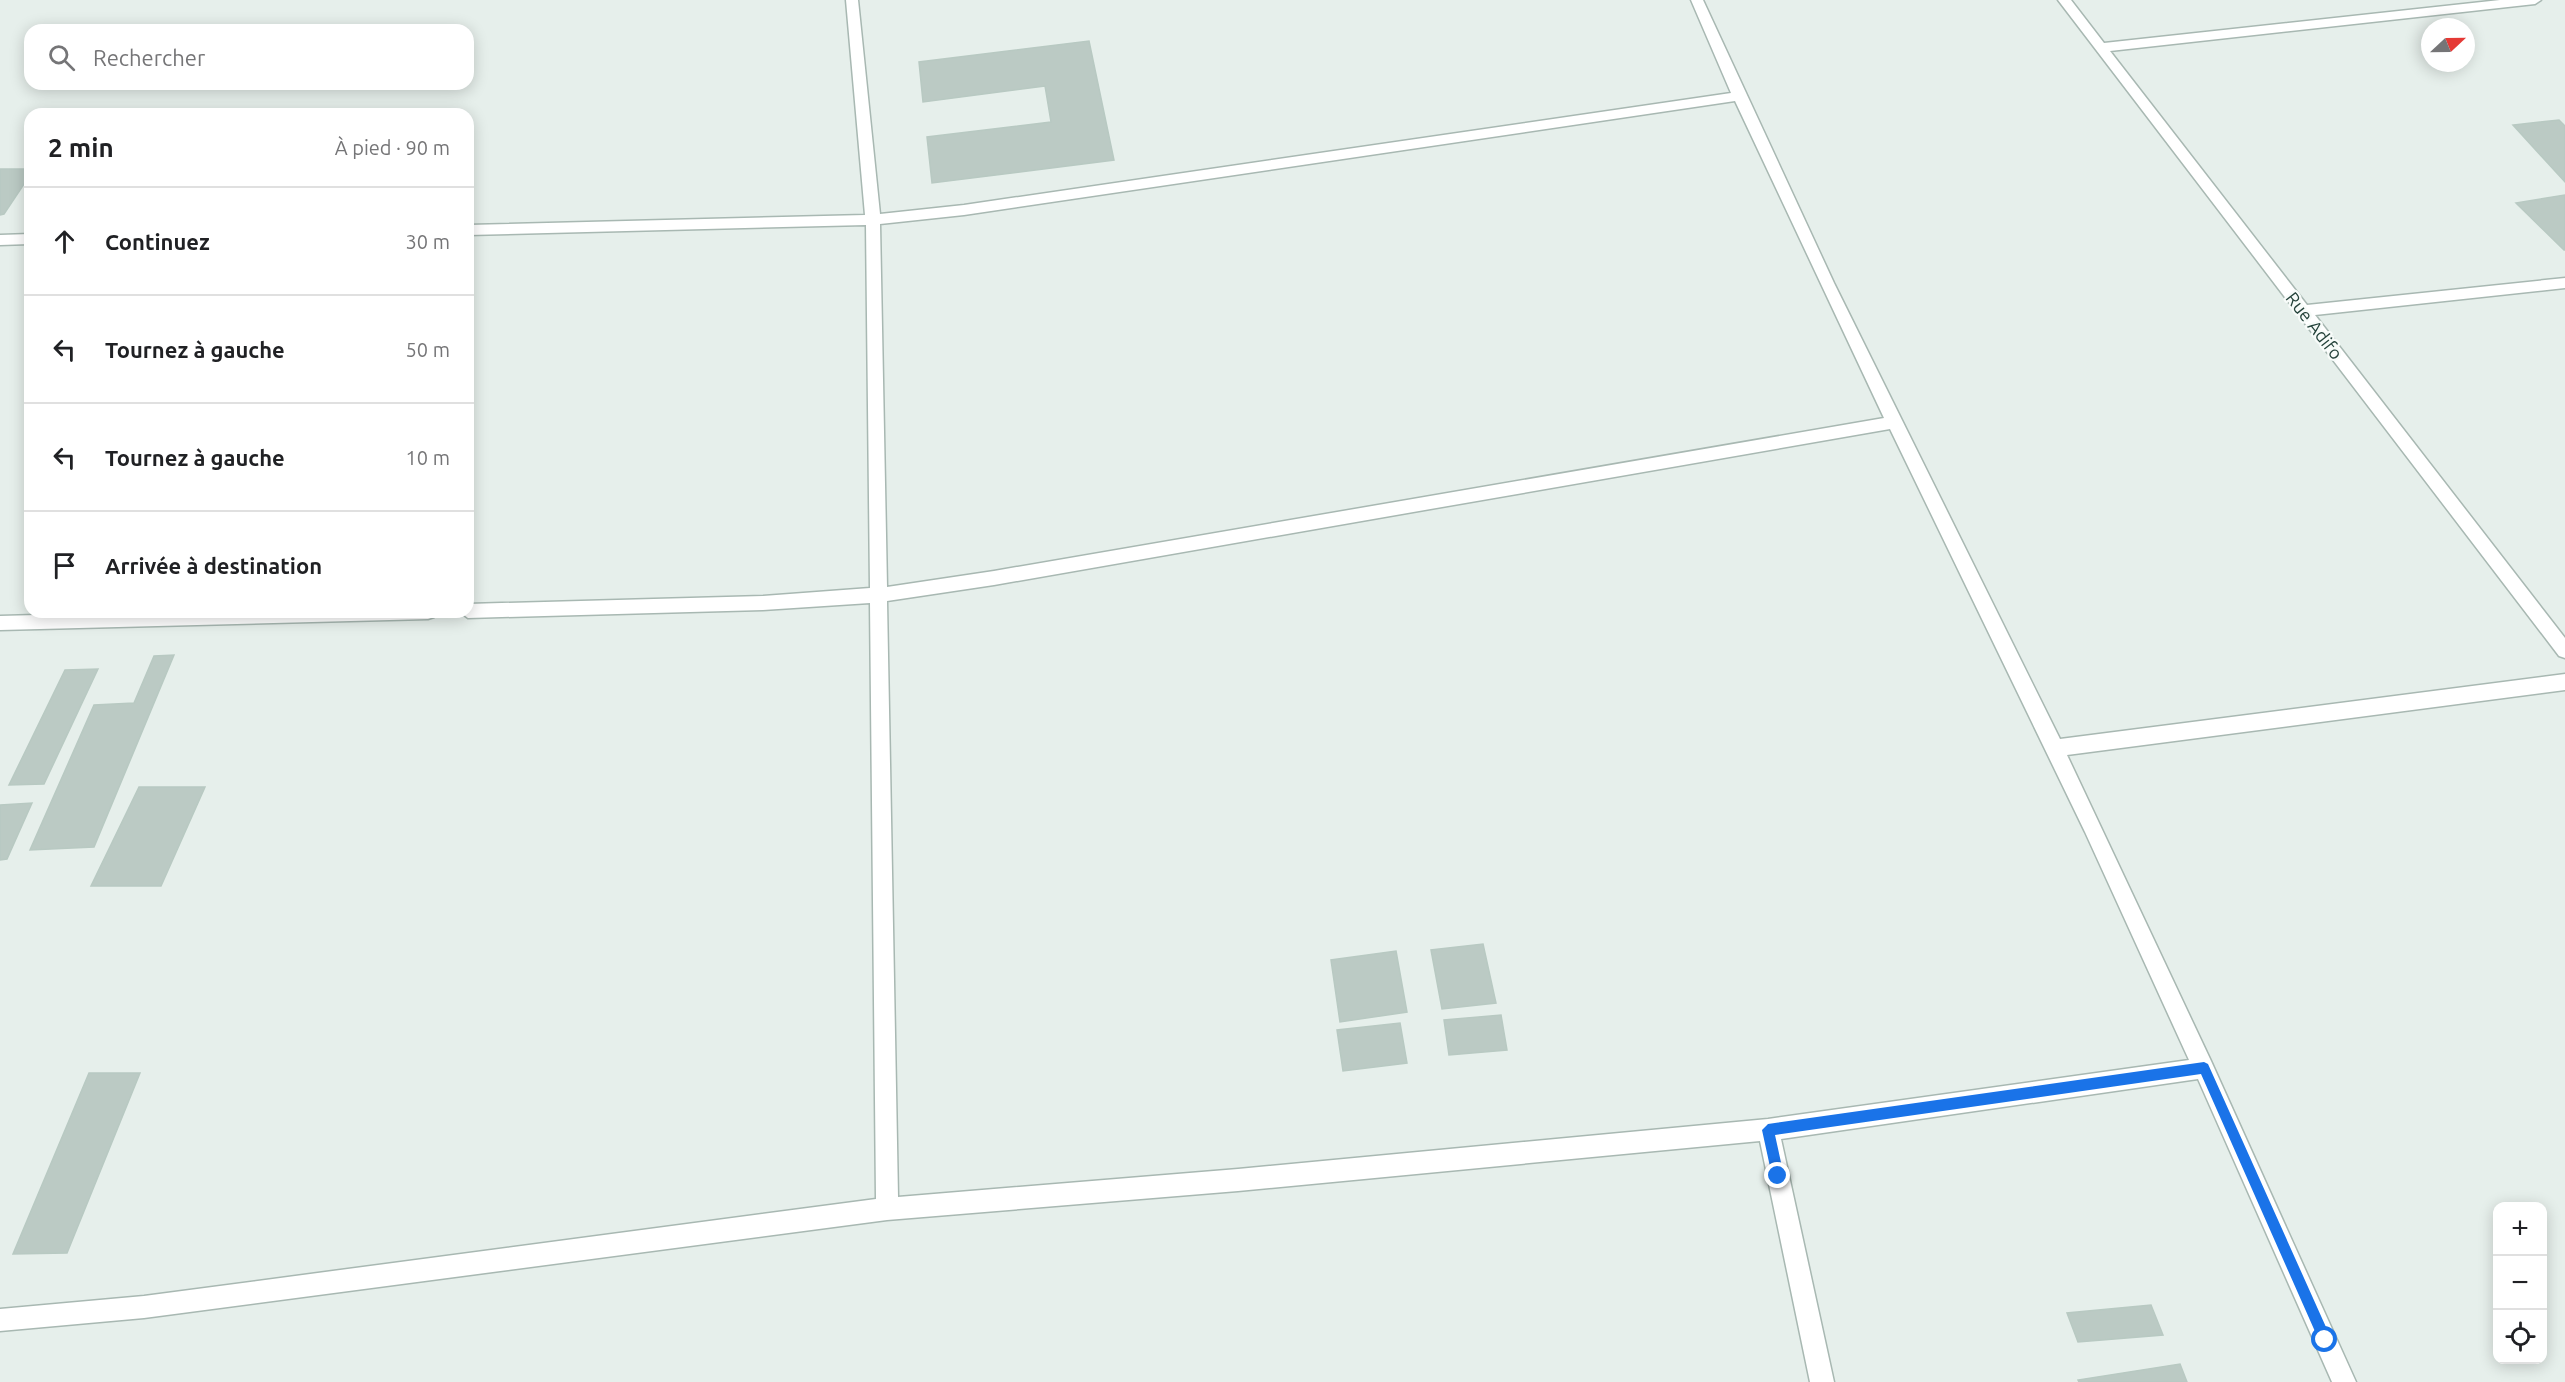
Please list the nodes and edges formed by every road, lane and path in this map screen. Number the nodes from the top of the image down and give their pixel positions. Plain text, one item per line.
1 (852, 0) edge
2 (1696, 0) edge
3 (2064, 0) edge
4 (2535, 0) edge
5 (2099, 48) junction
6 (1738, 96) junction
7 (873, 220) junction
8 (474, 230) edge
9 (24, 239) edge
10 (0, 240) edge
11 (2565, 283) edge
12 (2302, 311) junction
13 (1892, 423) junction
14 (878, 595) junction
15 (474, 611) edge
16 (195, 618) edge
17 (0, 623) edge
18 (2565, 651) edge
19 (2565, 682) edge
20 (2055, 748) junction
21 (2204, 1068) junction
22 (1768, 1130) junction
23 (887, 1209) junction
24 (0, 1320) edge
25 (1822, 1382) edge
26 (2344, 1382) edge

1 - 7 street
2 - 6 street
3 - 5 street, Rue Adifo
4 - 5 street
5 - 12 street, Rue Adifo
6 - 7 street
6 - 13 street
7 - 8 street
7 - 14 street
9 - 10 street
11 - 12 street
12 - 18 street, Rue Adifo
13 - 14 street
13 - 20 street
14 - 15 street
14 - 23 street
16 - 17 street
19 - 20 street
20 - 21 street
21 - 22 street
21 - 26 street
22 - 23 street
22 - 25 street
23 - 24 street

